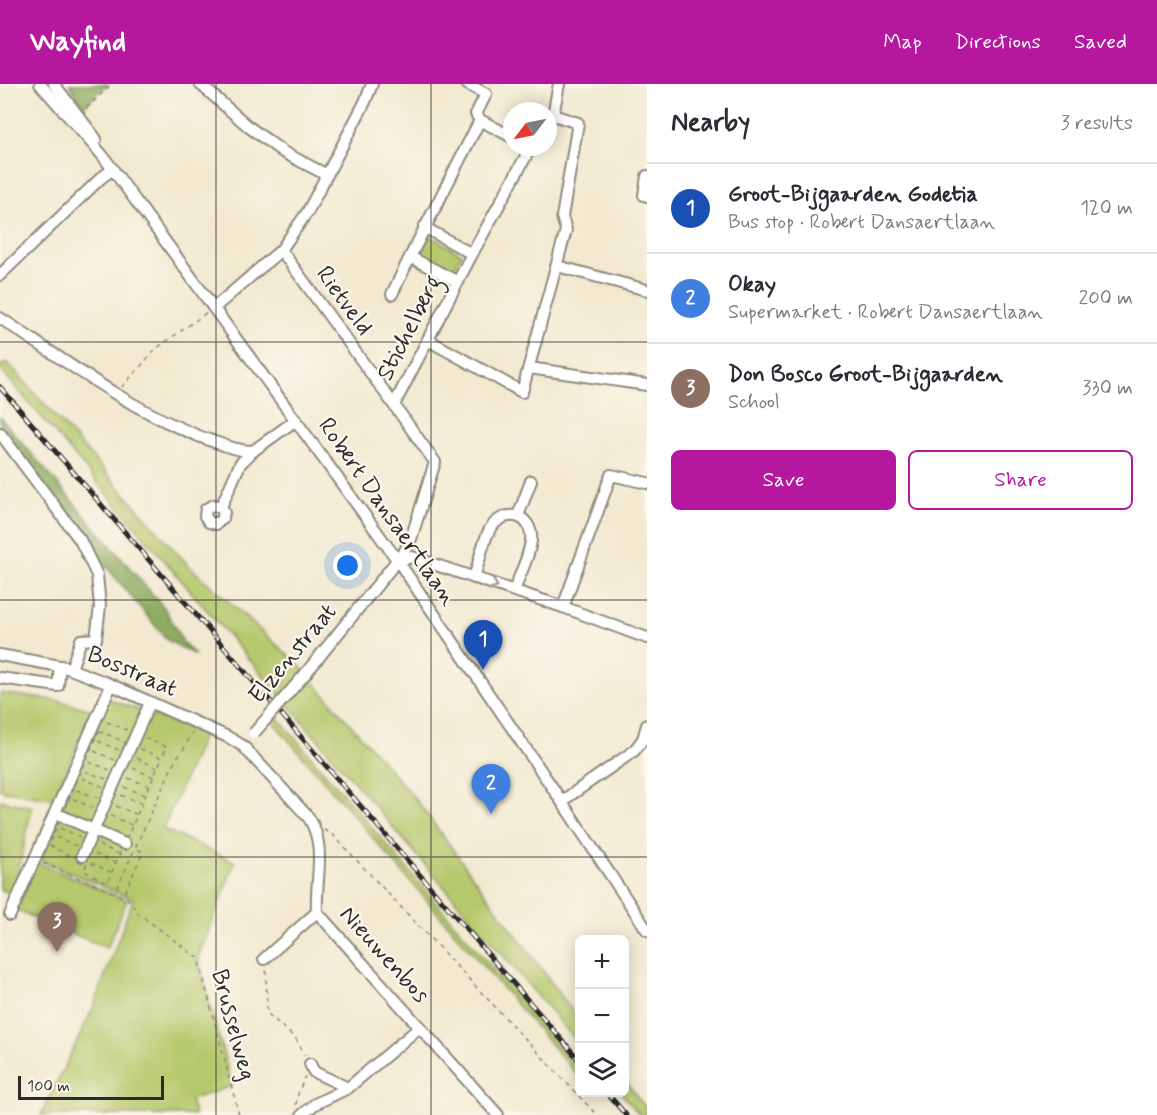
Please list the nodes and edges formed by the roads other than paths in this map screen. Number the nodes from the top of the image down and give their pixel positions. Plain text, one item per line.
1 (40, 84) edge
2 (54, 84) edge
3 (200, 84) edge
4 (372, 84) edge
5 (467, 84) edge
6 (559, 84) edge
7 (554, 102) edge
8 (557, 119) edge
9 (480, 120) junction
10 (503, 132) edge
11 (103, 156) junction
12 (526, 156) edge
13 (113, 169) junction
14 (327, 176) junction
15 (647, 176) edge
16 (647, 196) edge
17 (424, 227) junction
18 (281, 250) junction
19 (472, 254) junction
20 (410, 257) junction
21 (557, 266) junction
22 (0, 275) edge
23 (458, 282) junction
24 (647, 290) edge
25 (392, 294) dead end
26 (214, 308) junction
27 (0, 318) edge
28 (428, 340) junction
29 (529, 368) junction
30 (647, 386) edge
31 (394, 405) junction
32 (296, 420) junction
33 (0, 434) edge
34 (253, 451) junction
35 (531, 480) dead end
36 (647, 483) edge
37 (220, 507) dead end
38 (518, 516) junction
39 (398, 561) junction
40 (474, 578) junction
41 (514, 591) junction
42 (563, 607) junction
43 (647, 638) edge
44 (0, 655) edge
45 (66, 668) junction
46 (0, 678) edge
47 (111, 685) junction
48 (150, 703) junction
49 (647, 725) edge
50 (243, 746) junction
51 (562, 801) junction
52 (62, 816) dead end
53 (94, 830) junction
54 (130, 846) road end
55 (84, 858) road end
56 (316, 912) junction
57 (10, 915) dead end
58 (647, 930) edge
59 (264, 959) road end
60 (420, 1027) junction
61 (310, 1064) road end
62 (348, 1088) junction
63 (298, 1114) edge
64 (498, 1115) edge

1 - 11 street, Robert Dansaertlaan
2 - 11 street, Robert Dansaertlaan
3 - 14 street
4 - 14 street
5 - 9 street
6 - 7 street
8 - 21 street
9 - 10 street
9 - 17 street
11 - 13 street, Robert Dansaertlaan
12 - 19 street, Stichelberg
13 - 22 street
13 - 26 street, Robert Dansaertlaan
14 - 18 street
15 - 16 street
17 - 19 street
17 - 20 street
18 - 26 street
18 - 31 street, Rietveld
19 - 23 street, Stichelberg
20 - 23 street
20 - 25 street
21 - 24 street
21 - 29 street
23 - 28 street, Stichelberg
26 - 32 street, Robert Dansaertlaan
27 - 34 street
28 - 29 street
28 - 31 street, Stichelberg
29 - 30 street
31 - 39 street, Stichelberg
32 - 34 street
32 - 39 street, Robert Dansaertlaan
33 - 45 street
34 - 37 street
35 - 38 street
36 - 42 street
38 - 40 street
38 - 41 street
39 - 40 street
39 - 50 street, Elzenstraat, bridge
39 - 51 street, Robert Dansaertlaan
40 -> 41 street
41 - 42 street
42 - 43 street
44 - 45 street, Bosstraat
45 - 46 street
45 - 47 street, Bosstraat
47 - 48 street, Bosstraat
47 - 57 street
48 - 50 street, Bosstraat
48 - 53 street
49 - 51 street
50 - 56 street, Nieuwenbos
51 - 58 street, Robert Dansaertlaan
52 - 53 street
53 - 54 street
53 - 55 street
56 - 59 street, Nieuwenbos
56 - 60 street, Nieuwenbos
60 - 62 street, Nieuwenbos
60 - 64 street, Nieuwenbos
61 - 62 street
62 - 63 street, Nieuwenbos

